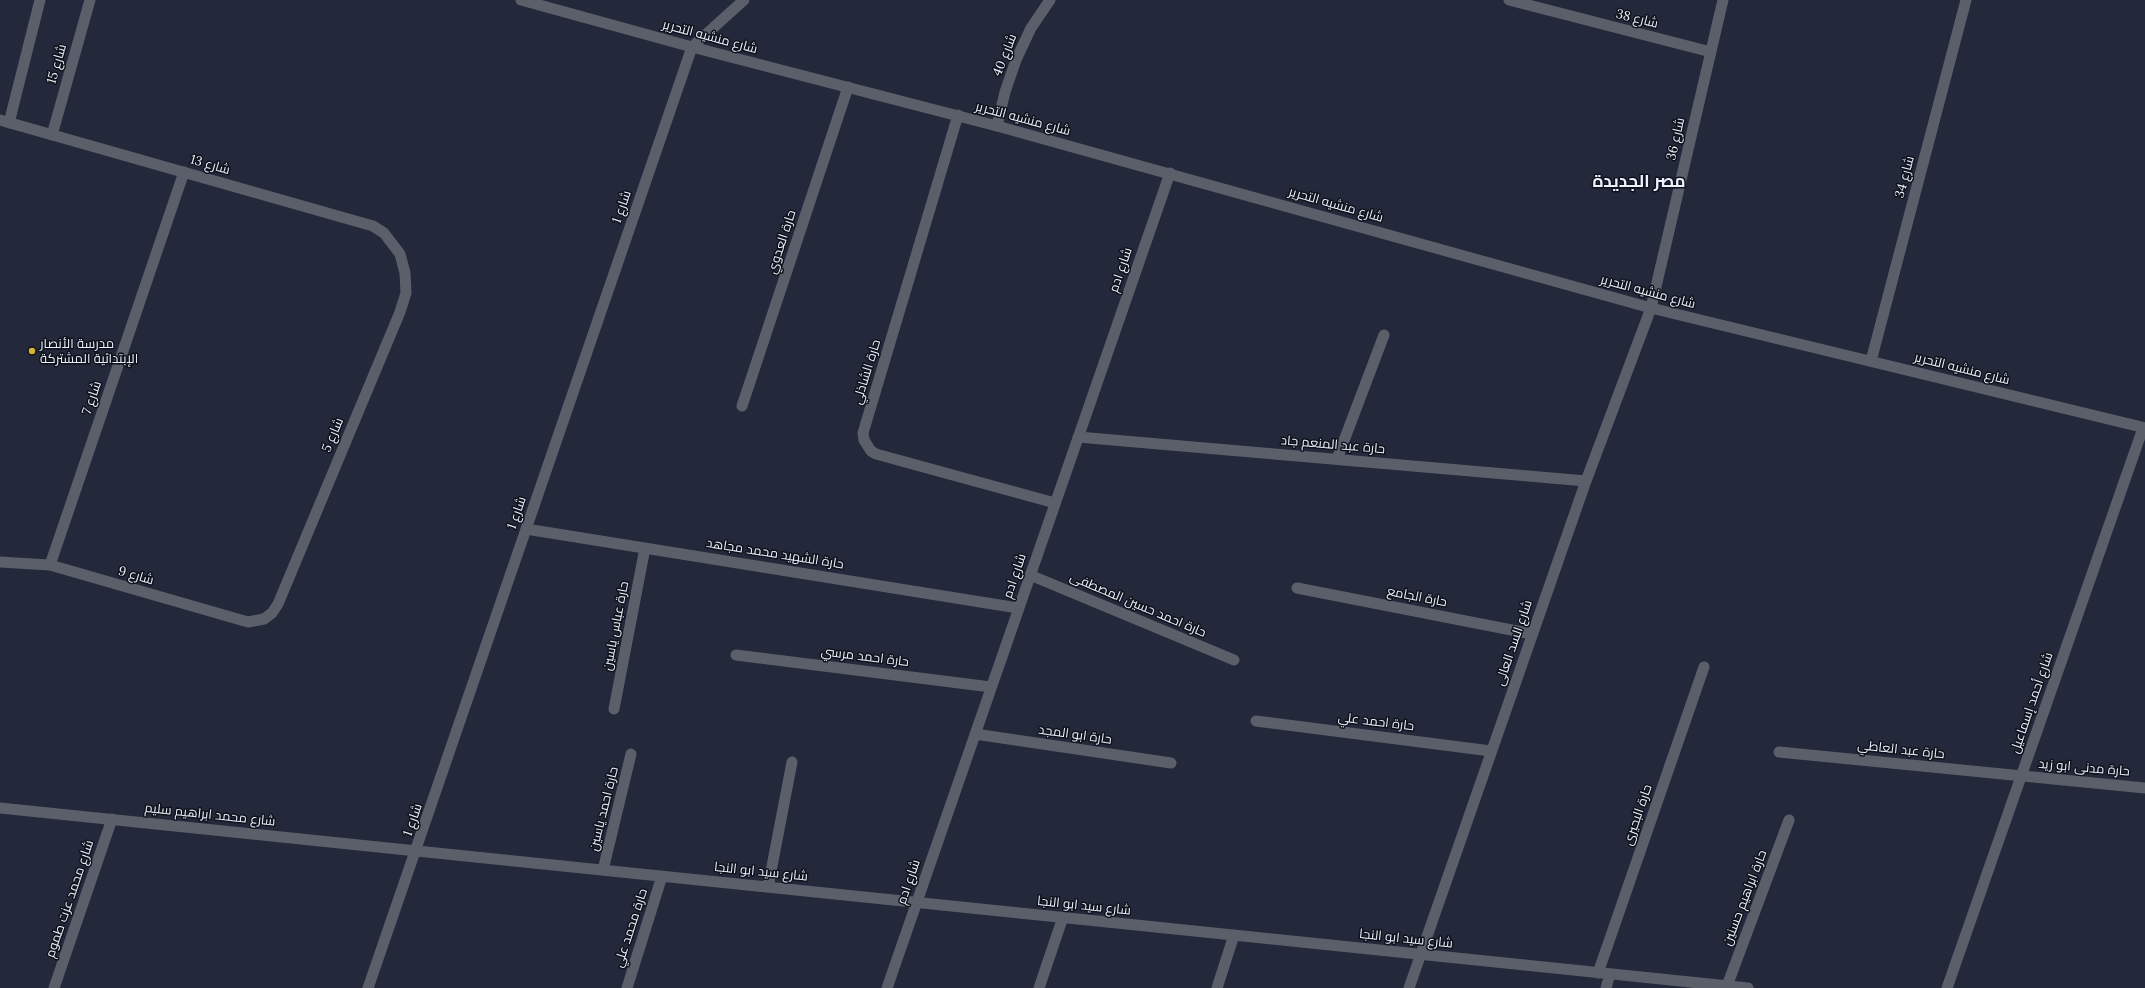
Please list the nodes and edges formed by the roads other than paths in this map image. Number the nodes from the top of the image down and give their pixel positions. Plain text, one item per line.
1 (40, 0) edge
2 (90, 0) edge
3 (522, 0) edge
4 (744, 0) edge
5 (1050, 0) edge
6 (1509, 0) edge
7 (1723, 0) edge
8 (1966, 0) edge
9 (692, 47) junction
10 (1711, 52) junction
11 (848, 87) junction
12 (958, 116) junction
13 (5, 121) edge
14 (997, 126) junction
15 (52, 135) junction
16 (184, 172) junction
17 (1170, 173) junction
18 (400, 254) joint
19 (1651, 308) junction
20 (1384, 336) dead end
21 (1871, 361) junction
22 (742, 406) dead end
23 (2144, 428) edge
24 (1078, 437) junction
25 (1337, 459) junction
26 (1586, 481) junction
27 (1055, 504) junction
28 (526, 529) junction
29 (645, 548) junction
30 (0, 562) edge
31 (50, 566) junction
32 (1030, 575) junction
33 (1297, 588) dead end
34 (1018, 608) junction
35 (264, 619) joint
36 (1532, 634) junction
37 (736, 655) dead end
38 (1234, 660) dead end
39 (1704, 667) dead end
40 (991, 687) junction
41 (614, 709) dead end
42 (1256, 721) dead end
43 (975, 734) junction
44 (1492, 750) junction
45 (1779, 752) dead end
46 (632, 754) dead end
47 (792, 762) dead end
48 (1171, 763) dead end
49 (2021, 776) junction
50 (2145, 788) edge
51 (0, 808) edge
52 (112, 819) junction
53 (1790, 820) dead end
54 (417, 851) junction
55 (603, 870) junction
56 (662, 876) junction
57 (768, 887) junction
58 (916, 903) junction
59 (1063, 917) junction
60 (1234, 935) junction
61 (1421, 954) junction
62 (1598, 973) junction
63 (1610, 974) junction
64 (1714, 986) edge
65 (1727, 986) junction
66 (54, 988) edge
67 (368, 988) edge
68 (627, 988) edge
69 (887, 988) edge
70 (1039, 988) edge
71 (1217, 988) edge
72 (1409, 988) edge
73 (1606, 988) edge
74 (1748, 988) edge
75 (1947, 988) edge

1 - 13 street
2 - 15 street, شارع 15
3 - 9 street, شارع منشيه التحرير
4 - 9 street
5 - 14 street, شارع 40
6 - 10 street, شارع 38
7 - 10 street, شارع 36
8 - 21 street, شارع 34
9 - 11 street, شارع منشيه التحرير
9 - 28 street, شارع 1
10 - 19 street, شارع 36
11 - 12 street, شارع منشيه التحرير
11 - 22 street, حارة العدوي
12 - 14 street, شارع منشيه التحرير
12 - 27 street, حارة الشاذلي
13 - 15 street, شارع 13
14 - 17 street, شارع منشيه التحرير
15 - 16 street, شارع 13
16 - 18 street, شارع 13
16 - 31 street, شارع 7
17 - 19 street, شارع منشيه التحرير
17 - 24 street, شارع ادم
18 - 35 street, شارع 5
19 - 21 street, شارع منشيه التحرير
19 - 26 street, شارع السد العالى
20 - 25 street
21 - 23 street, شارع منشيه التحرير
23 - 49 street, شارع أحمد إسماعيل
24 - 25 street, حارة عبد المنعم جاد
24 - 27 street, شارع ادم
25 - 26 street, حارة عبد المنعم جاد
26 - 36 street, شارع السد العالى
27 - 32 street, شارع ادم
28 - 29 street, حارة الشهيد محمد مجاهد
28 - 54 street, شارع 1
29 - 34 street, حارة الشهيد محمد مجاهد
29 - 41 street, حارة عباس ياسين
30 - 31 street, شارع 9
31 - 35 street, شارع 9
32 - 34 street, شارع ادم
32 - 38 street, حارة احمد حسين المصطفى
33 - 36 street, حارة الجامع
34 - 40 street, شارع ادم
36 - 44 street, شارع السد العالى
37 - 40 street, حارة احمد مرسي
39 - 62 street, حارة البحيرى
40 - 43 street, شارع ادم
42 - 44 street, حارة احمد علي
43 - 48 street, حارة ابو المجد
43 - 58 street, شارع ادم
44 - 61 street, شارع السد العالى
45 - 49 street, حارة عبد العاطي
46 - 55 street, حارة احمد ياسين
47 - 57 street
49 - 50 street, حارة مدنى ابو زيد
49 - 75 street, شارع أحمد إسماعيل
51 - 52 street, شارع محمد ابراهيم سليم
52 - 54 street, شارع محمد ابراهيم سليم
52 - 66 street, شارع محمد عزت طموم
53 - 65 street, حارة ابراهيم حسنين
54 - 55 street, شارع سيد ابو النجا
54 - 67 street, شارع 1
55 - 56 street, شارع سيد ابو النجا
56 - 57 street, شارع سيد ابو النجا
56 - 68 street, حارة محمد علي
57 - 58 street, شارع سيد ابو النجا
58 - 59 street, شارع سيد ابو النجا
58 - 69 street, شارع ادم
59 - 60 street, شارع سيد ابو النجا
59 - 70 street
60 - 61 street, شارع سيد ابو النجا
60 - 71 street
61 - 62 street, شارع سيد ابو النجا
61 - 72 street, شارع السد العالى
62 - 63 street, شارع سيد ابو النجا
63 - 64 street, شارع سيد ابو النجا
63 - 73 street
64 - 65 street, شارع سيد ابو النجا
65 - 74 street, شارع سيد ابو النجا

